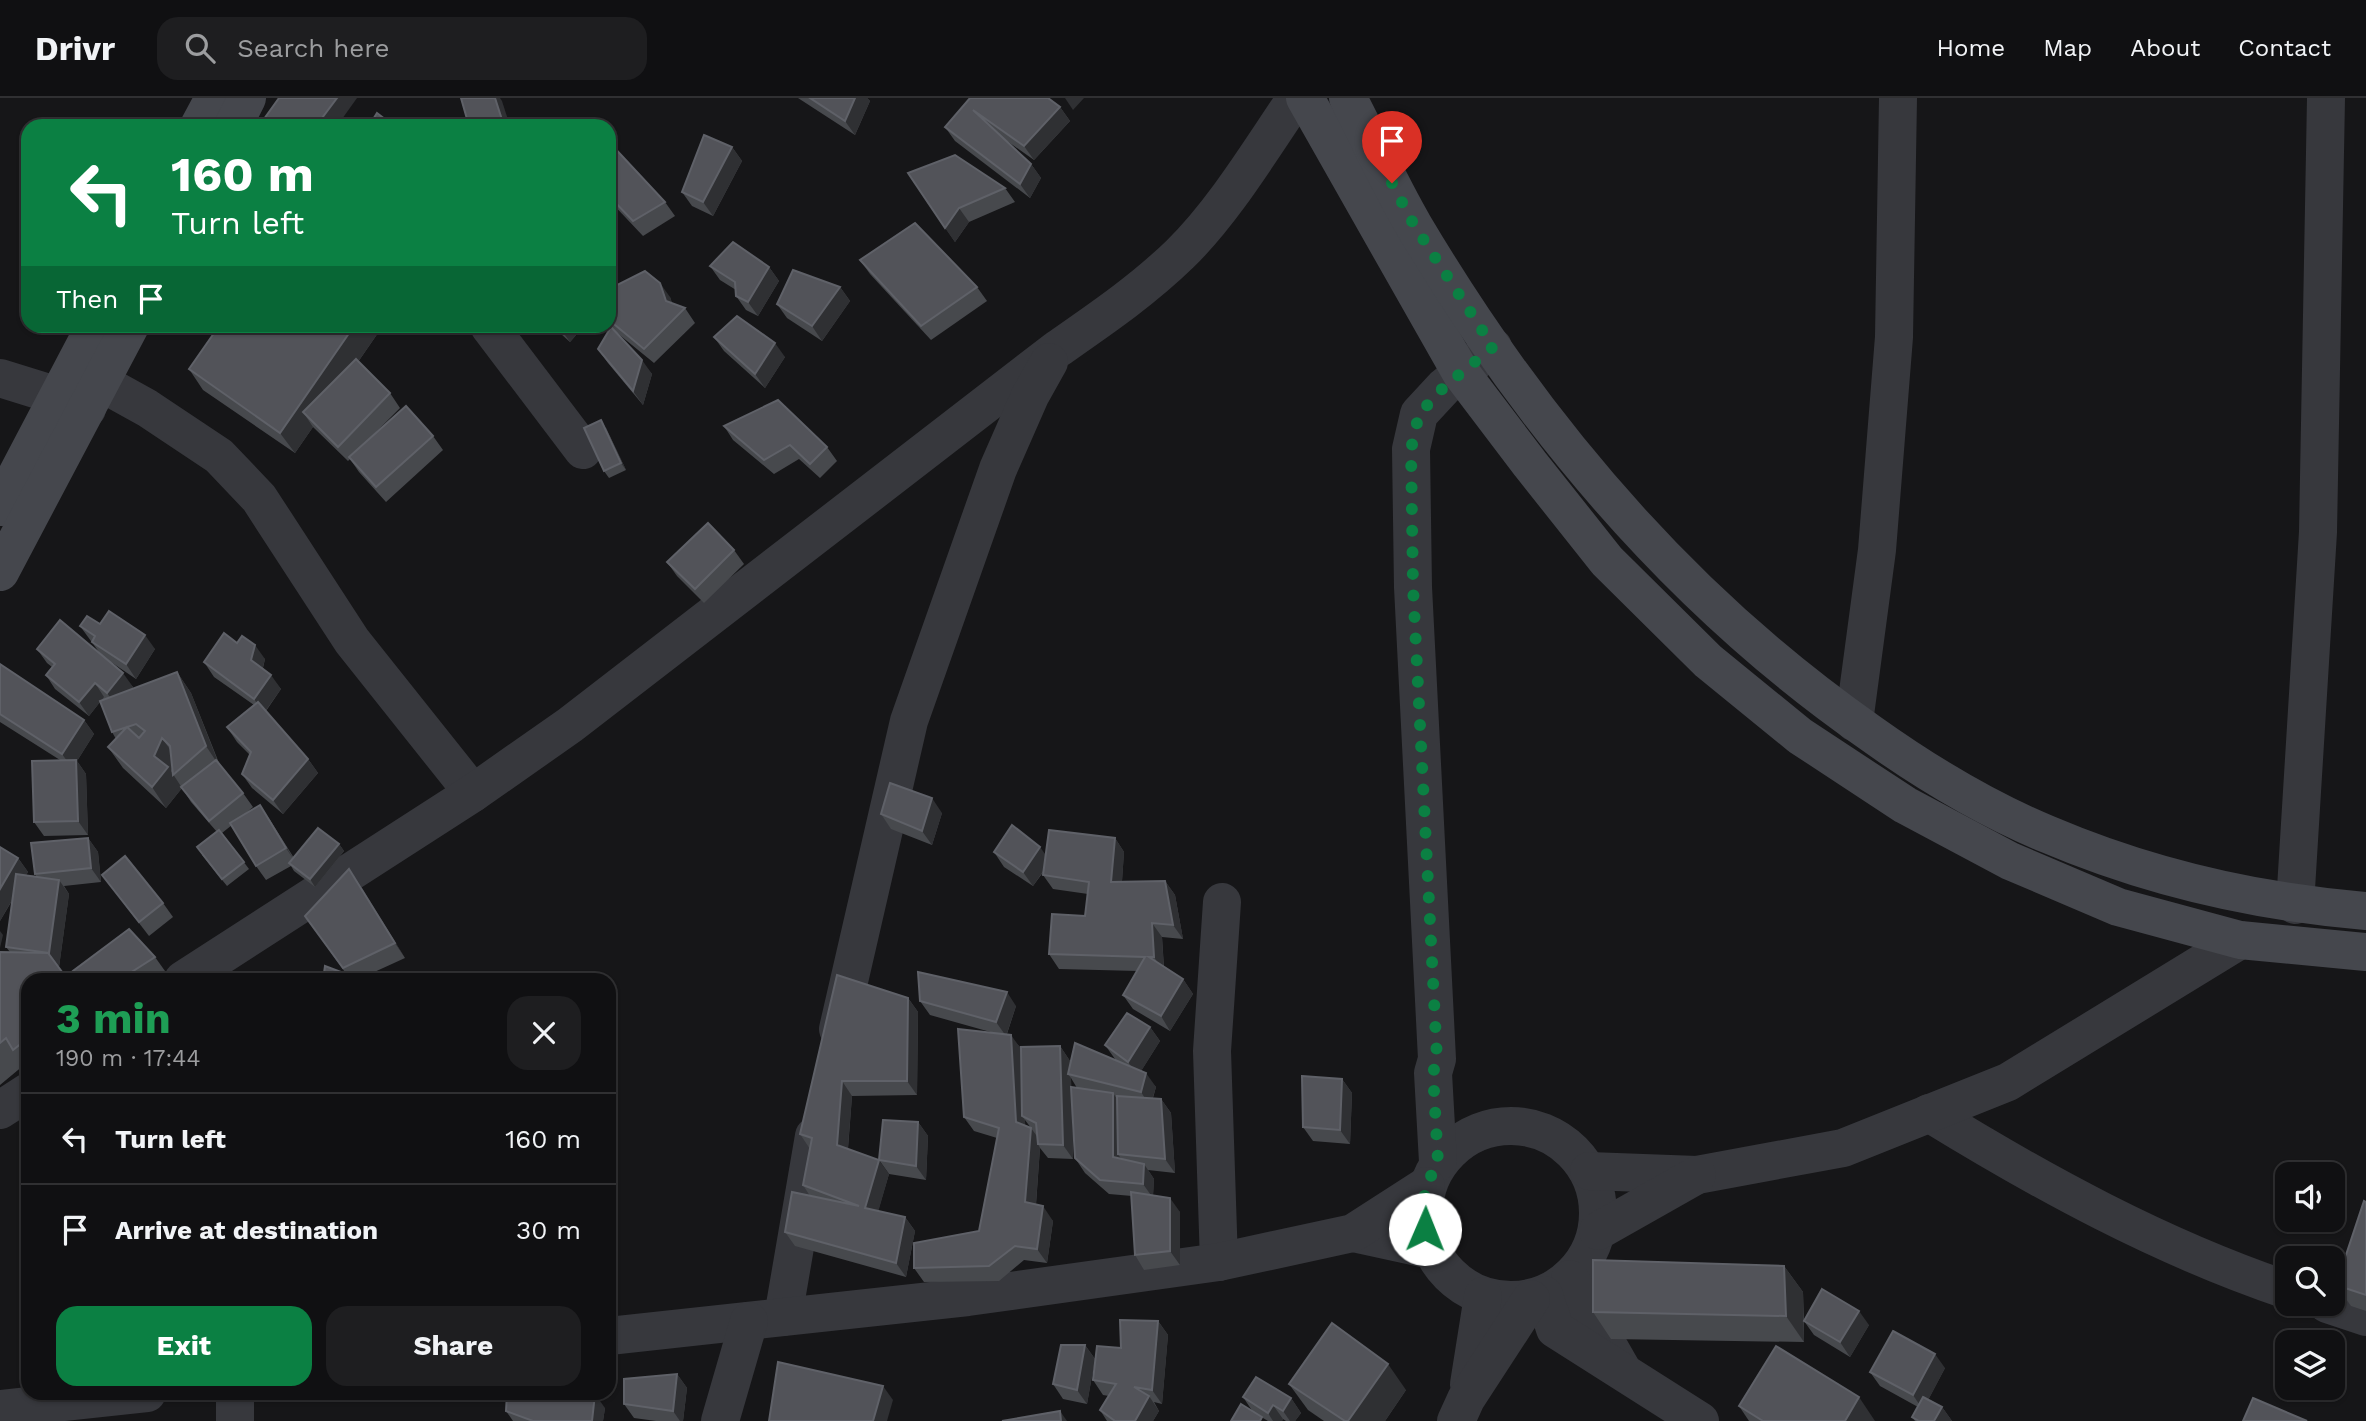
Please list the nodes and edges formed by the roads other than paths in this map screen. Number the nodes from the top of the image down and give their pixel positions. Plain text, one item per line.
1 (214, 98) edge
2 (247, 98) edge
3 (1296, 98) edge
4 (1305, 98) edge
5 (1348, 98) edge
6 (1898, 98) edge
7 (2326, 98) edge
8 (203, 119) edge
9 (236, 119) edge
10 (94, 333) edge
11 (125, 333) edge
12 (494, 333) edge
13 (1493, 347) junction
14 (1056, 350) junction
15 (1461, 373) junction
16 (0, 378) edge
17 (82, 396) junction
18 (583, 450) dead end
19 (0, 507) edge
20 (0, 572) edge
21 (1854, 722) junction
22 (473, 793) junction
23 (1222, 902) dead end
24 (2295, 905) junction
25 (2366, 911) edge
26 (2240, 940) junction
27 (2366, 952) edge
28 (194, 973) edge
29 (830, 1066) edge
30 (1433, 1073) junction
31 (21, 1096) edge
32 (821, 1105) edge
33 (0, 1110) edge
34 (1929, 1113) junction
35 (1486, 1128) junction
36 (1589, 1171) junction
37 (1432, 1174) junction
38 (1697, 1175) junction
39 (1598, 1231) junction
40 (1353, 1233) junction
41 (1431, 1250) junction
42 (1219, 1262) junction
43 (2275, 1285) edge
44 (1548, 1291) junction
45 (1483, 1296) junction
46 (2345, 1310) edge
47 (2366, 1317) edge
48 (766, 1319) junction
49 (616, 1335) edge
50 (83, 1400) edge
51 (236, 1400) edge
52 (0, 1409) edge
53 (1461, 1410) edge
54 (235, 1421) edge
55 (720, 1421) edge
56 (1700, 1421) edge

1 - 8 main road
2 - 9 main road
3 - 14 street
4 - 15 main road
5 - 13 main road
6 - 21 street
7 - 24 street
10 - 17 main road
11 - 17 main road
12 - 18 street
13 - 15 street
13 - 21 main road
14 - 22 street
14 - 29 street
15 - 26 main road
15 - 30 street
16 - 17 street
17 - 19 main road
17 - 20 main road
17 - 22 street
21 - 24 main road
22 - 28 street
23 - 42 street
24 - 25 main road
26 - 27 main road
26 - 34 street
30 - 35 street
30 - 37 street
31 - 33 street
32 - 48 street
34 - 38 street
34 - 43 street
35 - 36 street
35 - 37 street
36 - 38 street
36 - 39 street
37 - 40 street
37 - 41 street
38 - 39 street
39 - 44 street
40 - 41 street
40 - 42 street
41 - 45 street
42 - 48 street
44 - 45 street
44 - 53 street
44 - 56 street
45 - 53 street
46 - 47 street
48 - 49 street
48 - 55 street
50 - 52 street
51 - 54 street

